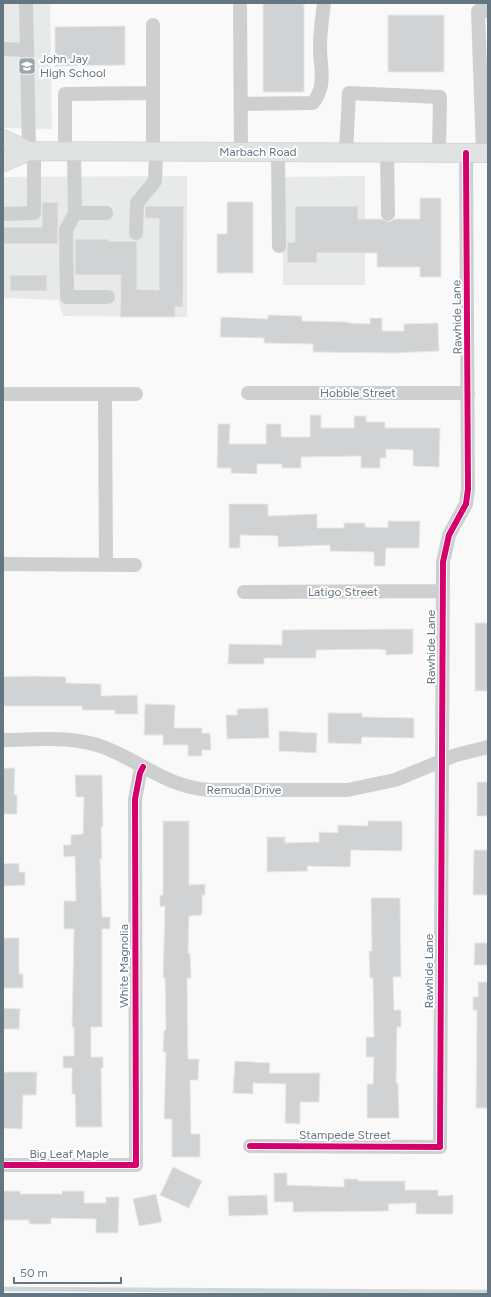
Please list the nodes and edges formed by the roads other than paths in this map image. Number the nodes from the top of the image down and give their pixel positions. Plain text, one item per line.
1 (26, 3) edge
2 (240, 3) edge
3 (324, 3) edge
4 (488, 11) edge
5 (153, 25) dead end
6 (3, 49) edge
7 (27, 50) junction
8 (153, 93) junction
9 (241, 104) junction
10 (3, 139) edge
11 (31, 151) junction
12 (69, 151) junction
13 (155, 152) junction
14 (241, 152) junction
15 (278, 152) junction
16 (346, 152) junction
17 (387, 152) junction
18 (439, 153) junction
19 (479, 153) edge
20 (3, 162) edge
21 (75, 213) junction
22 (106, 213) dead end
23 (3, 214) edge
24 (388, 214) dead end
25 (136, 233) dead end
26 (279, 246) dead end
27 (108, 297) dead end
28 (248, 393) dead end
29 (468, 393) junction
30 (3, 394) edge
31 (105, 394) junction
32 (136, 394) dead end
33 (3, 564) edge
34 (106, 565) junction
35 (136, 565) dead end
36 (442, 591) junction
37 (244, 592) dead end
38 (3, 740) edge
39 (488, 747) edge
40 (441, 762) junction
41 (143, 767) junction
42 (250, 1146) dead end
43 (440, 1147) joint
44 (3, 1165) edge
45 (136, 1165) joint

1 - 7 street
2 - 9 street
3 - 9 street
4 - 19 street, Rawhide Lane
5 - 8 street
6 - 7 street
7 - 11 street
8 - 12 street
8 - 13 street
9 - 14 street
10 - 11 main road, Marbach Road
11 - 12 main road, Marbach Road
11 - 20 main road, Marbach Road
11 - 23 street
12 - 13 main road, Marbach Road
12 - 21 street
13 - 14 main road, Marbach Road
13 - 25 street
14 - 15 main road, Marbach Road
15 - 16 main road, Marbach Road
15 - 26 street
16 - 17 main road, Marbach Road
16 - 18 street
17 - 18 main road, Marbach Road
17 - 24 street
18 - 19 main road, Marbach Road
19 - 29 street, Rawhide Lane
21 - 22 street
21 - 27 street
28 - 29 street, Hobble Street
29 - 36 street, Rawhide Lane
30 - 31 street
31 - 32 street
31 - 34 street
33 - 34 street
34 - 35 street
36 - 37 street, Latigo Street
36 - 40 street, Rawhide Lane
38 - 41 street, Remuda Drive
39 - 40 street, Remuda Drive
40 - 41 street, Remuda Drive
40 - 43 street, Rawhide Lane
41 - 45 street, White Magnolia
42 - 43 street, Stampede Street
44 - 45 street, Big Leaf Maple

